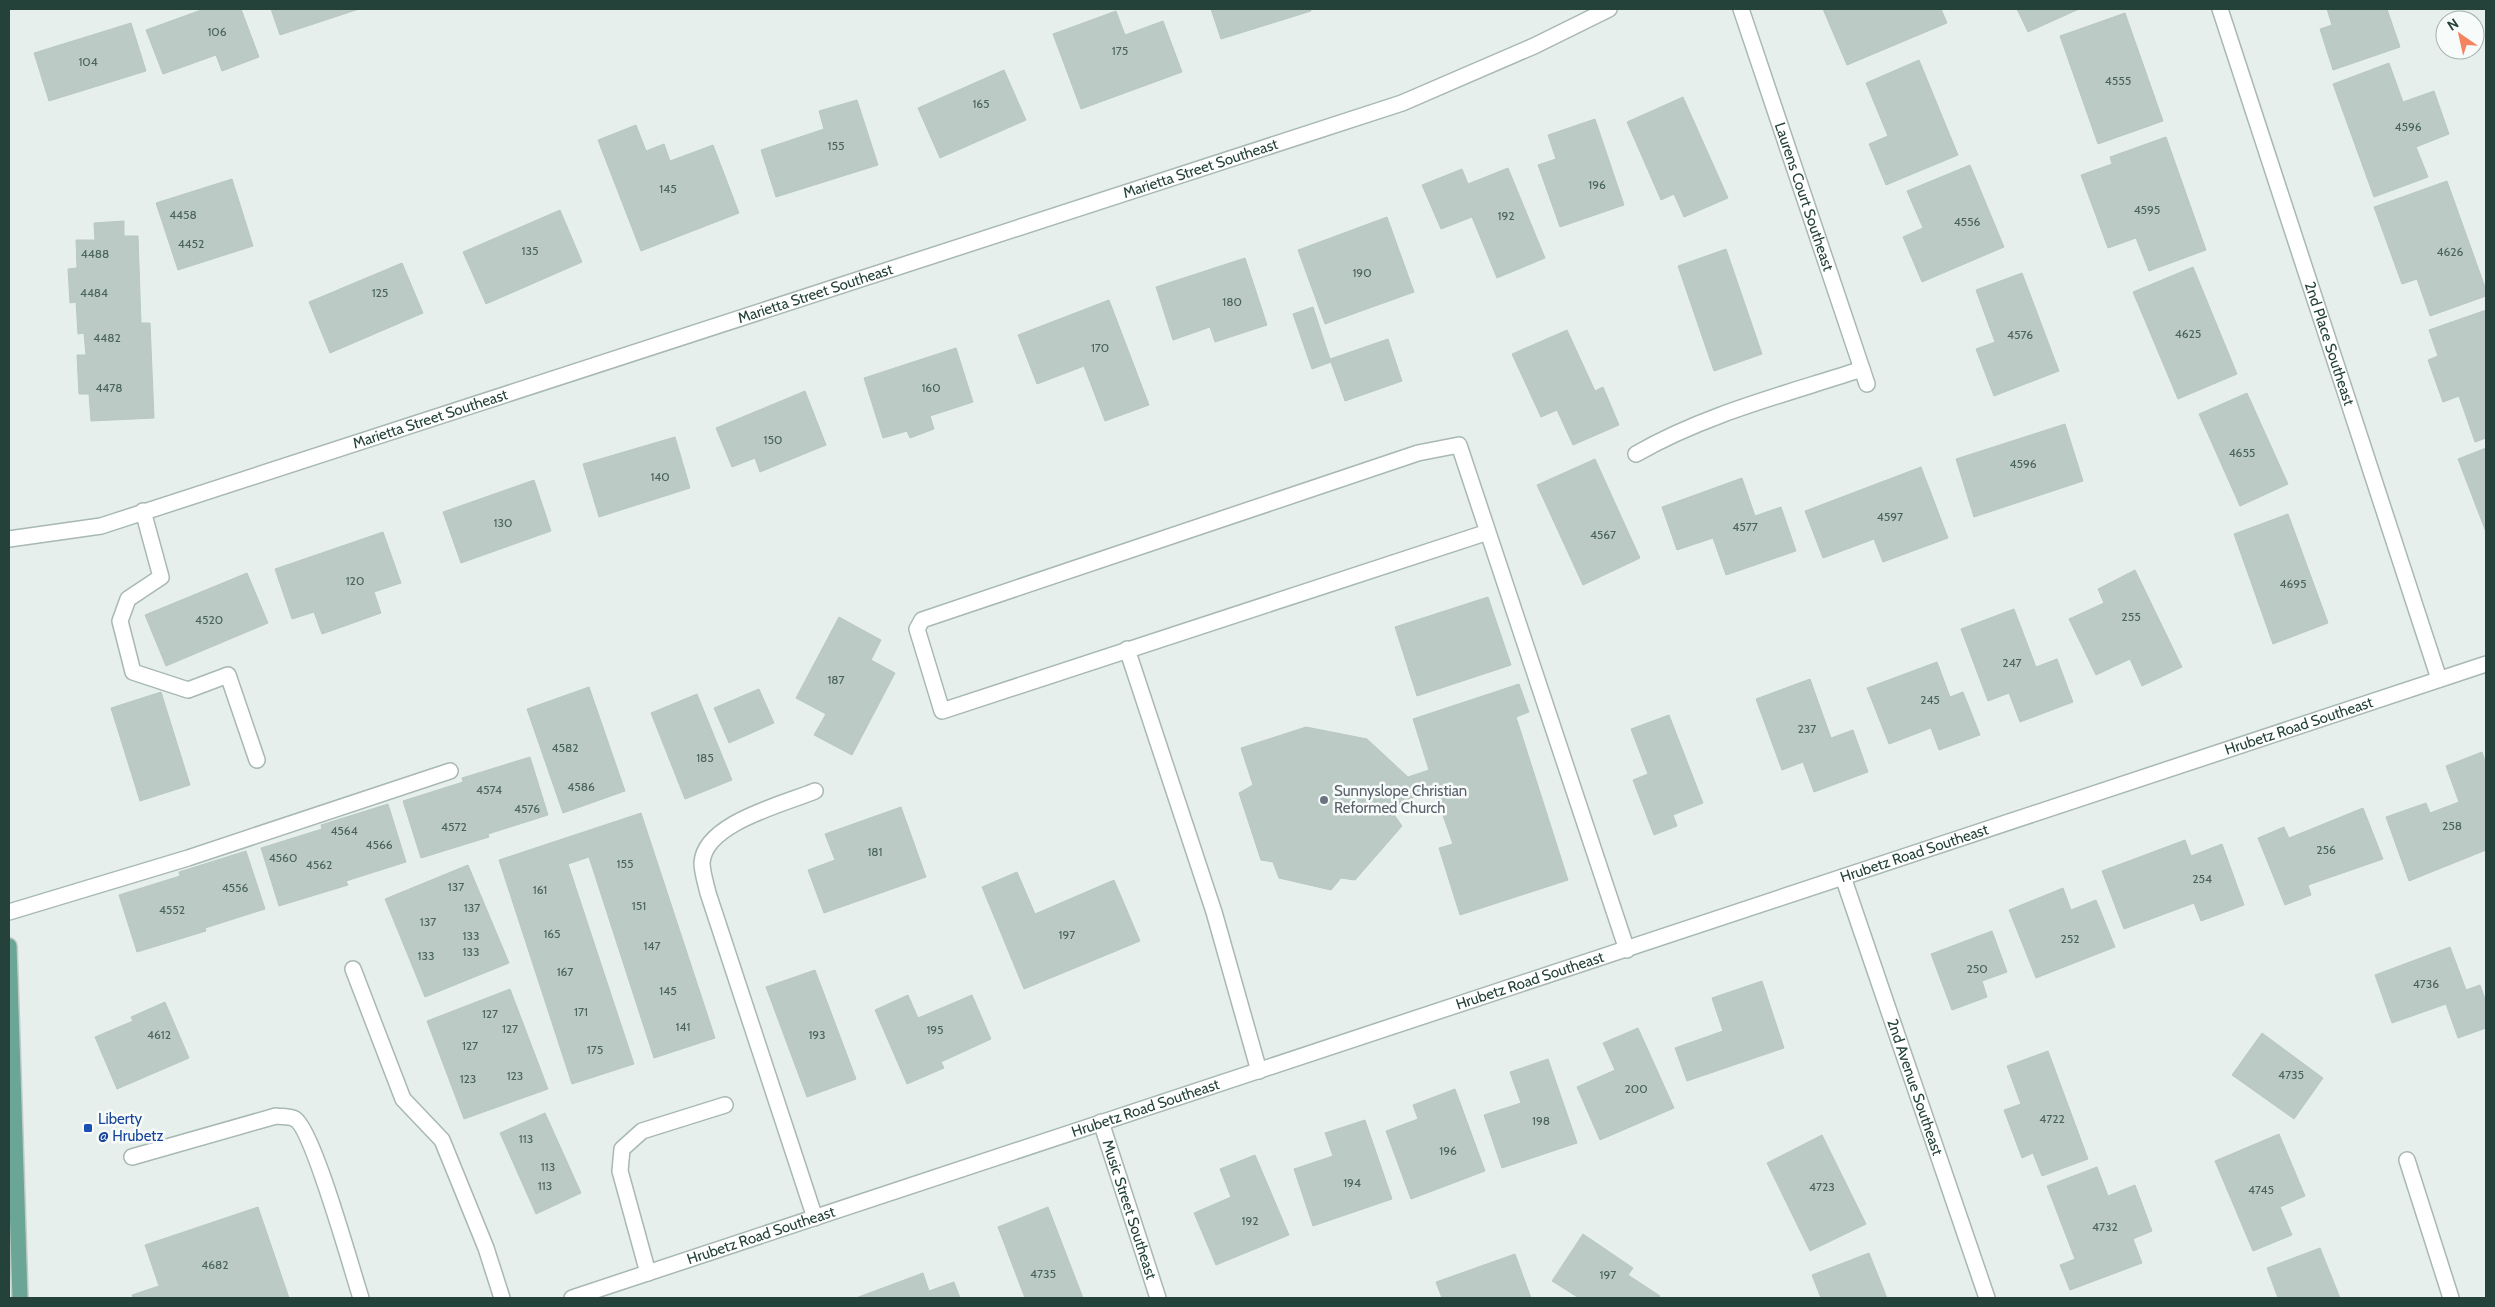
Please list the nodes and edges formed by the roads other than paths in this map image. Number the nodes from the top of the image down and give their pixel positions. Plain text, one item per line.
1 (1609, 9) edge
2 (1741, 9) edge
3 (2220, 9) edge
4 (1862, 369) junction
5 (1867, 384) dead end
6 (1636, 454) dead end
7 (144, 512) junction
8 (1488, 532) junction
9 (9, 539) edge
10 (1127, 649) junction
11 (2486, 664) edge
12 (2439, 679) junction
13 (257, 760) dead end
14 (450, 771) dead end
15 (815, 791) dead end
16 (1843, 877) junction
17 (9, 912) edge
18 (9, 946) edge
19 (1626, 950) junction
20 (353, 969) dead end
21 (1259, 1070) junction
22 (11, 1075) edge
23 (725, 1105) dead end
24 (1101, 1122) junction
25 (132, 1157) dead end
26 (2407, 1160) dead end
27 (815, 1218) junction
28 (648, 1273) junction
29 (20, 1298) edge
30 (361, 1298) edge
31 (502, 1298) edge
32 (572, 1298) edge
33 (1158, 1298) edge
34 (1987, 1298) edge
35 (2451, 1298) edge

1 - 7 street, Marietta Street Southeast
2 - 4 street, Laurens Court Southeast
3 - 12 street, 2nd Place Southeast
4 - 5 street, Laurens Court Southeast
4 - 6 street
7 - 9 street, Marietta Street Southeast
7 - 13 street
8 - 10 street
8 - 10 street
8 - 19 street
10 - 21 street
11 - 12 street, Hrubetz Road Southeast
12 - 16 street, Hrubetz Road Southeast
14 - 17 street
15 - 27 street
16 - 19 street, Hrubetz Road Southeast
16 - 34 street, 2nd Avenue Southeast
18 - 22 main road
19 - 21 street, Hrubetz Road Southeast
20 - 31 street
21 - 24 street, Hrubetz Road Southeast
22 - 29 main road
23 - 28 street
24 - 27 street, Hrubetz Road Southeast
24 - 33 street, Music Street Southeast
25 - 30 street
26 - 35 street
27 - 28 street, Hrubetz Road Southeast
28 - 32 street, Hrubetz Road Southeast

